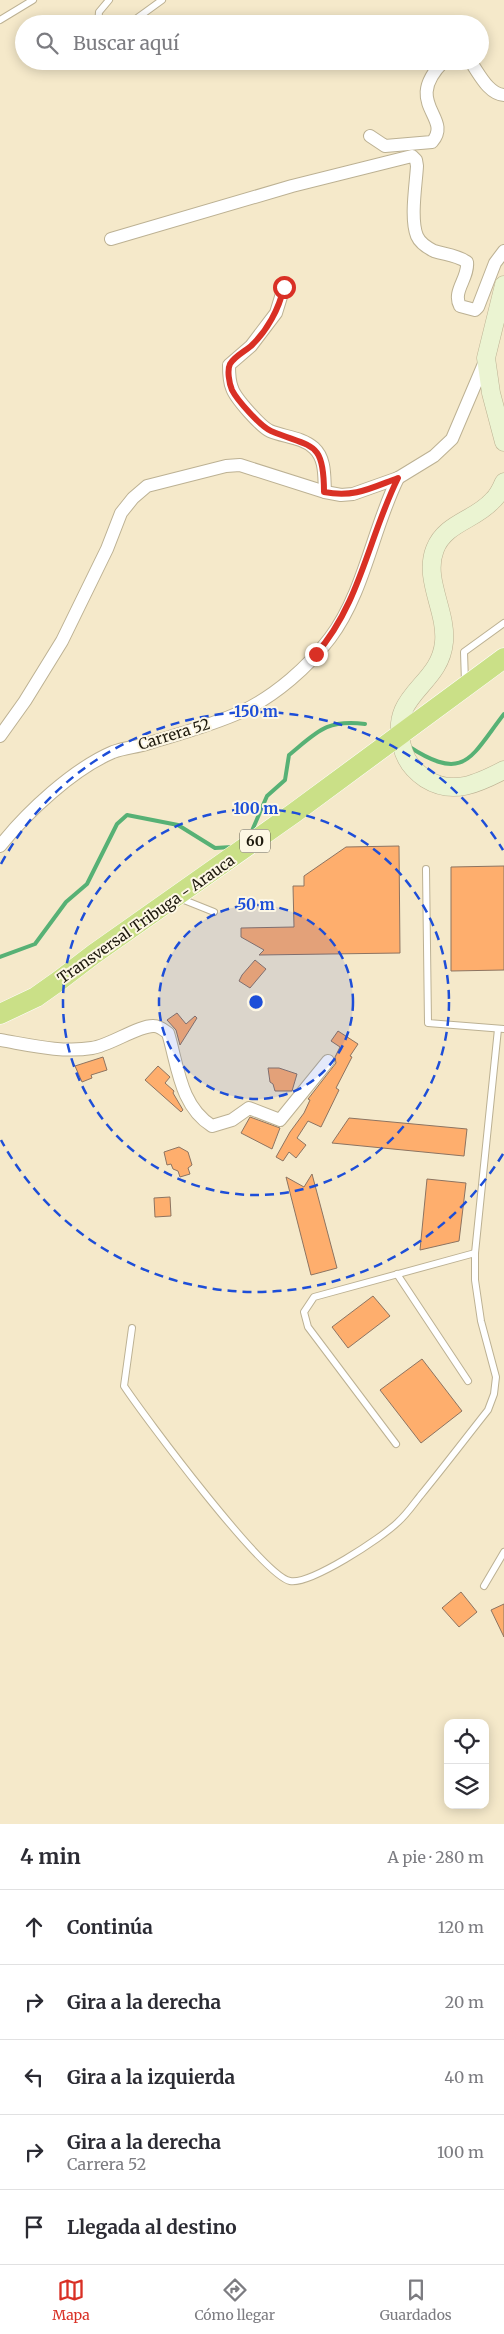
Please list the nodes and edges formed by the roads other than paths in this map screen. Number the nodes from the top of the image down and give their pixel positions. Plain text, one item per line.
1 (33, 0) edge
2 (109, 0) edge
3 (162, 0) edge
4 (99, 15) edge
5 (141, 15) edge
6 (0, 20) edge
7 (436, 70) edge
8 (477, 70) edge
9 (504, 95) edge
10 (370, 136) dead end
11 (111, 239) dead end
12 (504, 251) edge
13 (504, 285) edge
14 (284, 287) dead end
15 (486, 358) junction
16 (504, 442) edge
17 (398, 478) junction
18 (504, 482) edge
19 (324, 492) junction
20 (504, 623) edge
21 (504, 658) edge
22 (465, 688) junction
23 (399, 735) junction
24 (0, 736) edge
25 (504, 770) edge
26 (0, 846) edge
27 (426, 869) dead end
28 (178, 897) junction
29 (214, 912) dead end
30 (0, 1014) edge
31 (501, 1029) edge
32 (0, 1040) edge
33 (328, 1061) dead end
34 (475, 1253) junction
35 (397, 1274) junction
36 (132, 1328) dead end
37 (468, 1381) dead end
38 (396, 1444) dead end
39 (504, 1552) edge
40 (484, 1586) dead end

1 - 6 lane
2 - 4 lane
3 - 5 lane
7 - 10 street
8 - 9 street
11 - 12 street
13 - 15 main road
14 - 19 street
15 - 16 main road
15 - 17 street
17 - 19 street
17 - 26 street, Carrera 52
18 - 23 main road
19 - 24 street
20 - 22 lane
21 - 22 highway, Transversal Tribuga - Arauca / 60
22 - 23 highway, Transversal Tribuga - Arauca / 60
23 - 25 main road
23 - 28 highway, Transversal Tribuga - Arauca / 60
27 - 31 lane
28 - 29 lane
28 - 30 highway, Transversal Tribuga - Arauca / 60
31 - 34 lane
32 - 33 street
34 - 35 lane
34 - 36 lane
35 - 37 lane
35 - 38 lane
39 - 40 lane

